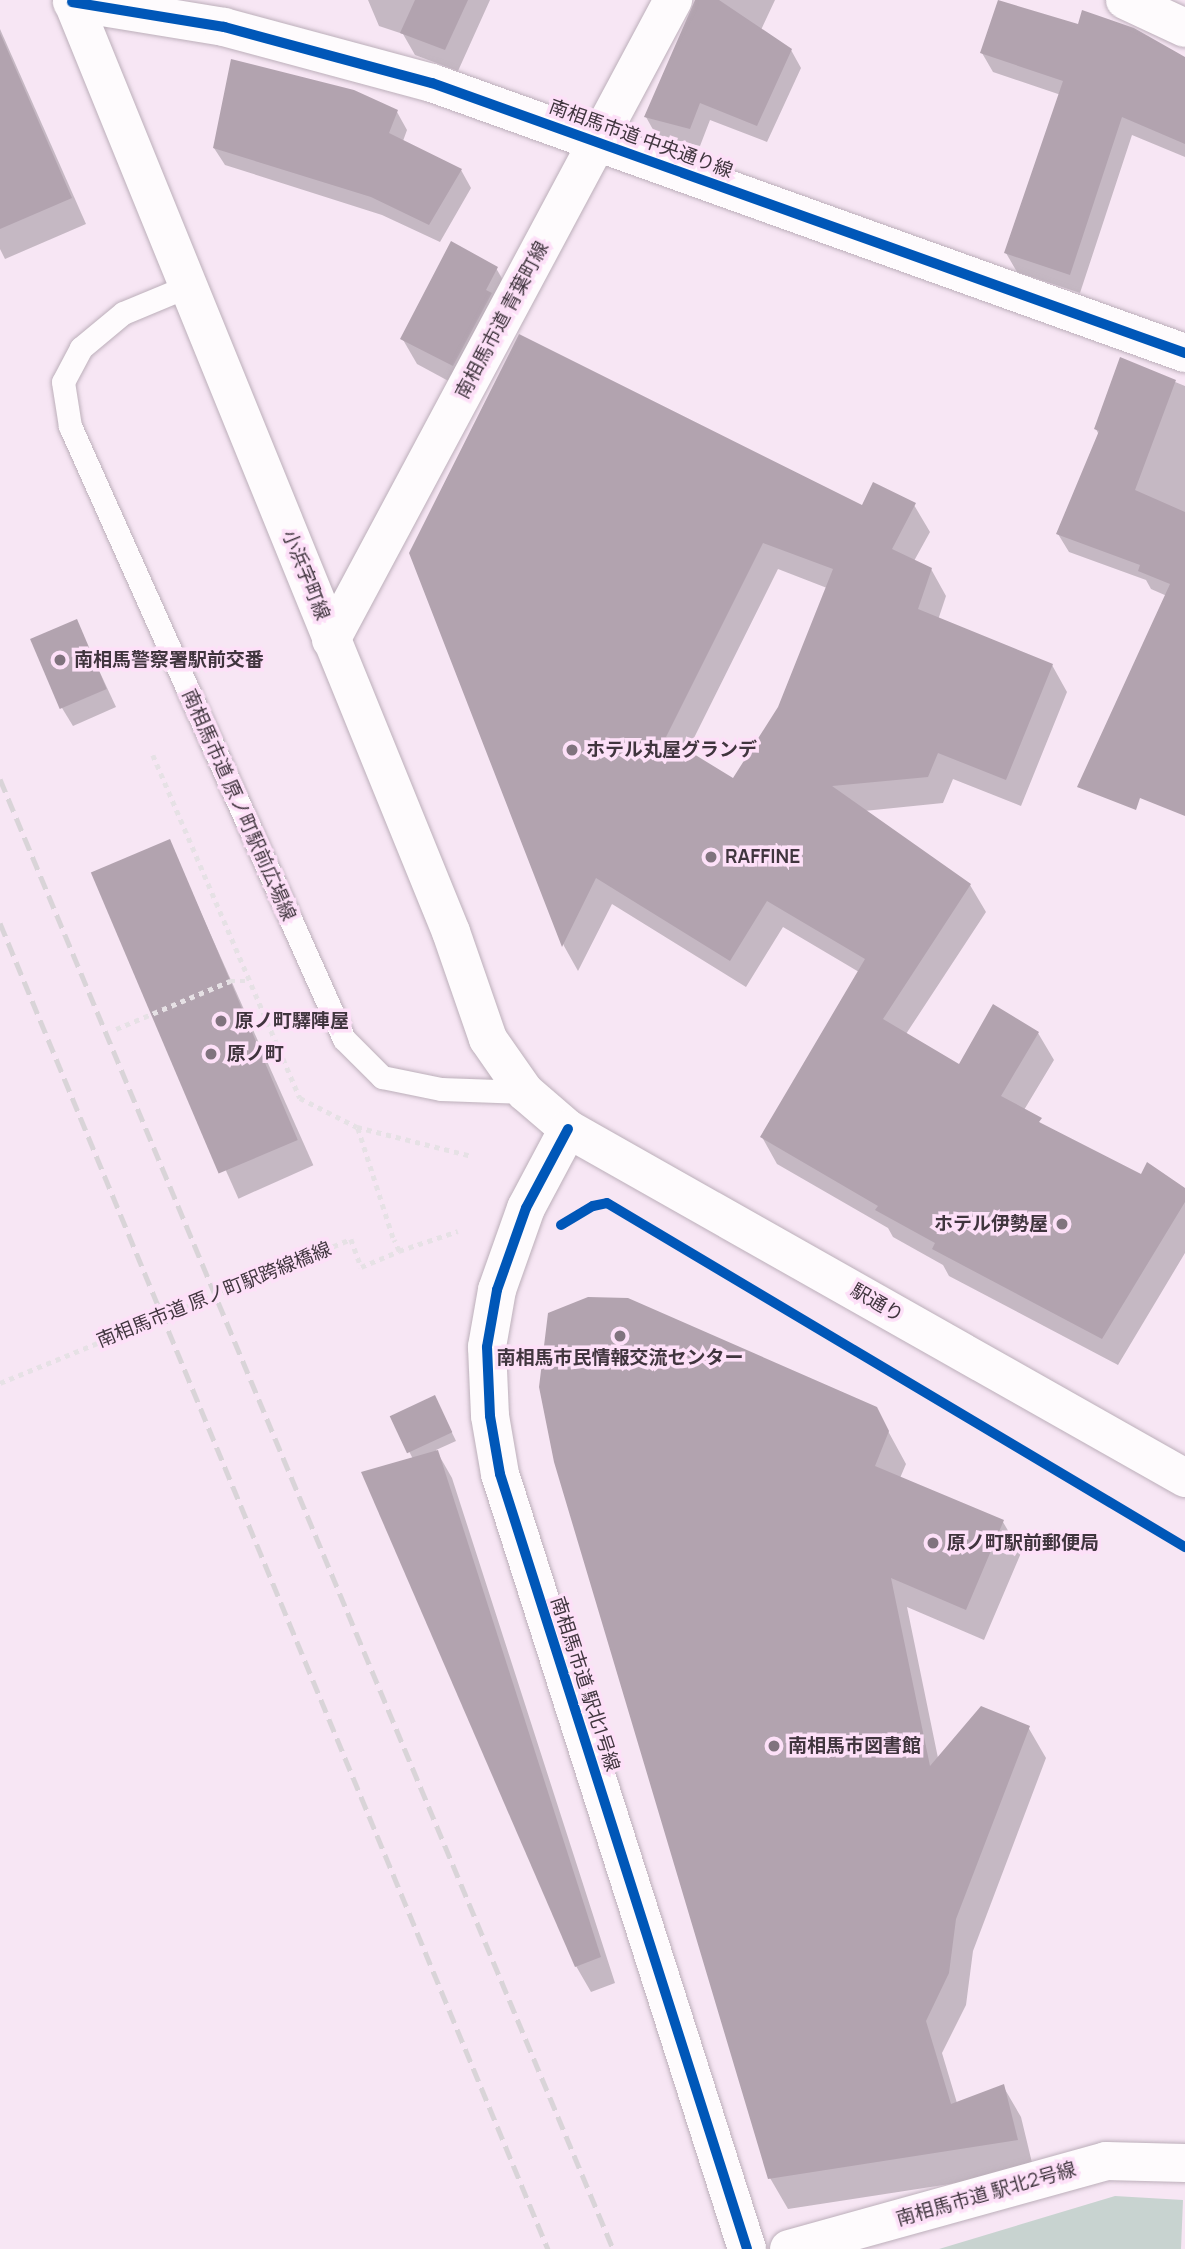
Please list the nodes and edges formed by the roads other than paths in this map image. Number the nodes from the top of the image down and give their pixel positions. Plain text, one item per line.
1 (673, 0) edge
2 (1125, 0) edge
3 (72, 1) edge
4 (1185, 29) edge
5 (599, 141) junction
6 (188, 286) junction
7 (1185, 353) edge
8 (331, 640) junction
9 (525, 1092) junction
10 (568, 1129) junction
11 (1185, 1478) edge
12 (1185, 2163) edge
13 (747, 2249) edge
14 (789, 2249) edge

1 - 5 street, 南相馬市道 青葉町線
2 - 4 street
3 - 5 street, 南相馬市道 中央通り線
3 - 6 street, 小浜字町線
5 - 7 street, 南相馬市道 中央通り線
5 - 8 street, 南相馬市道 青葉町線
6 - 8 street, 小浜字町線
6 - 9 lane, 南相馬市道 原ノ町駅前広場線
8 - 9 street, 小浜字町線
9 - 10 street, 小浜字町線
10 - 11 street, 駅通り
10 - 13 street, 南相馬市道 駅北1号線
12 - 14 street, 南相馬市道 駅北2号線

